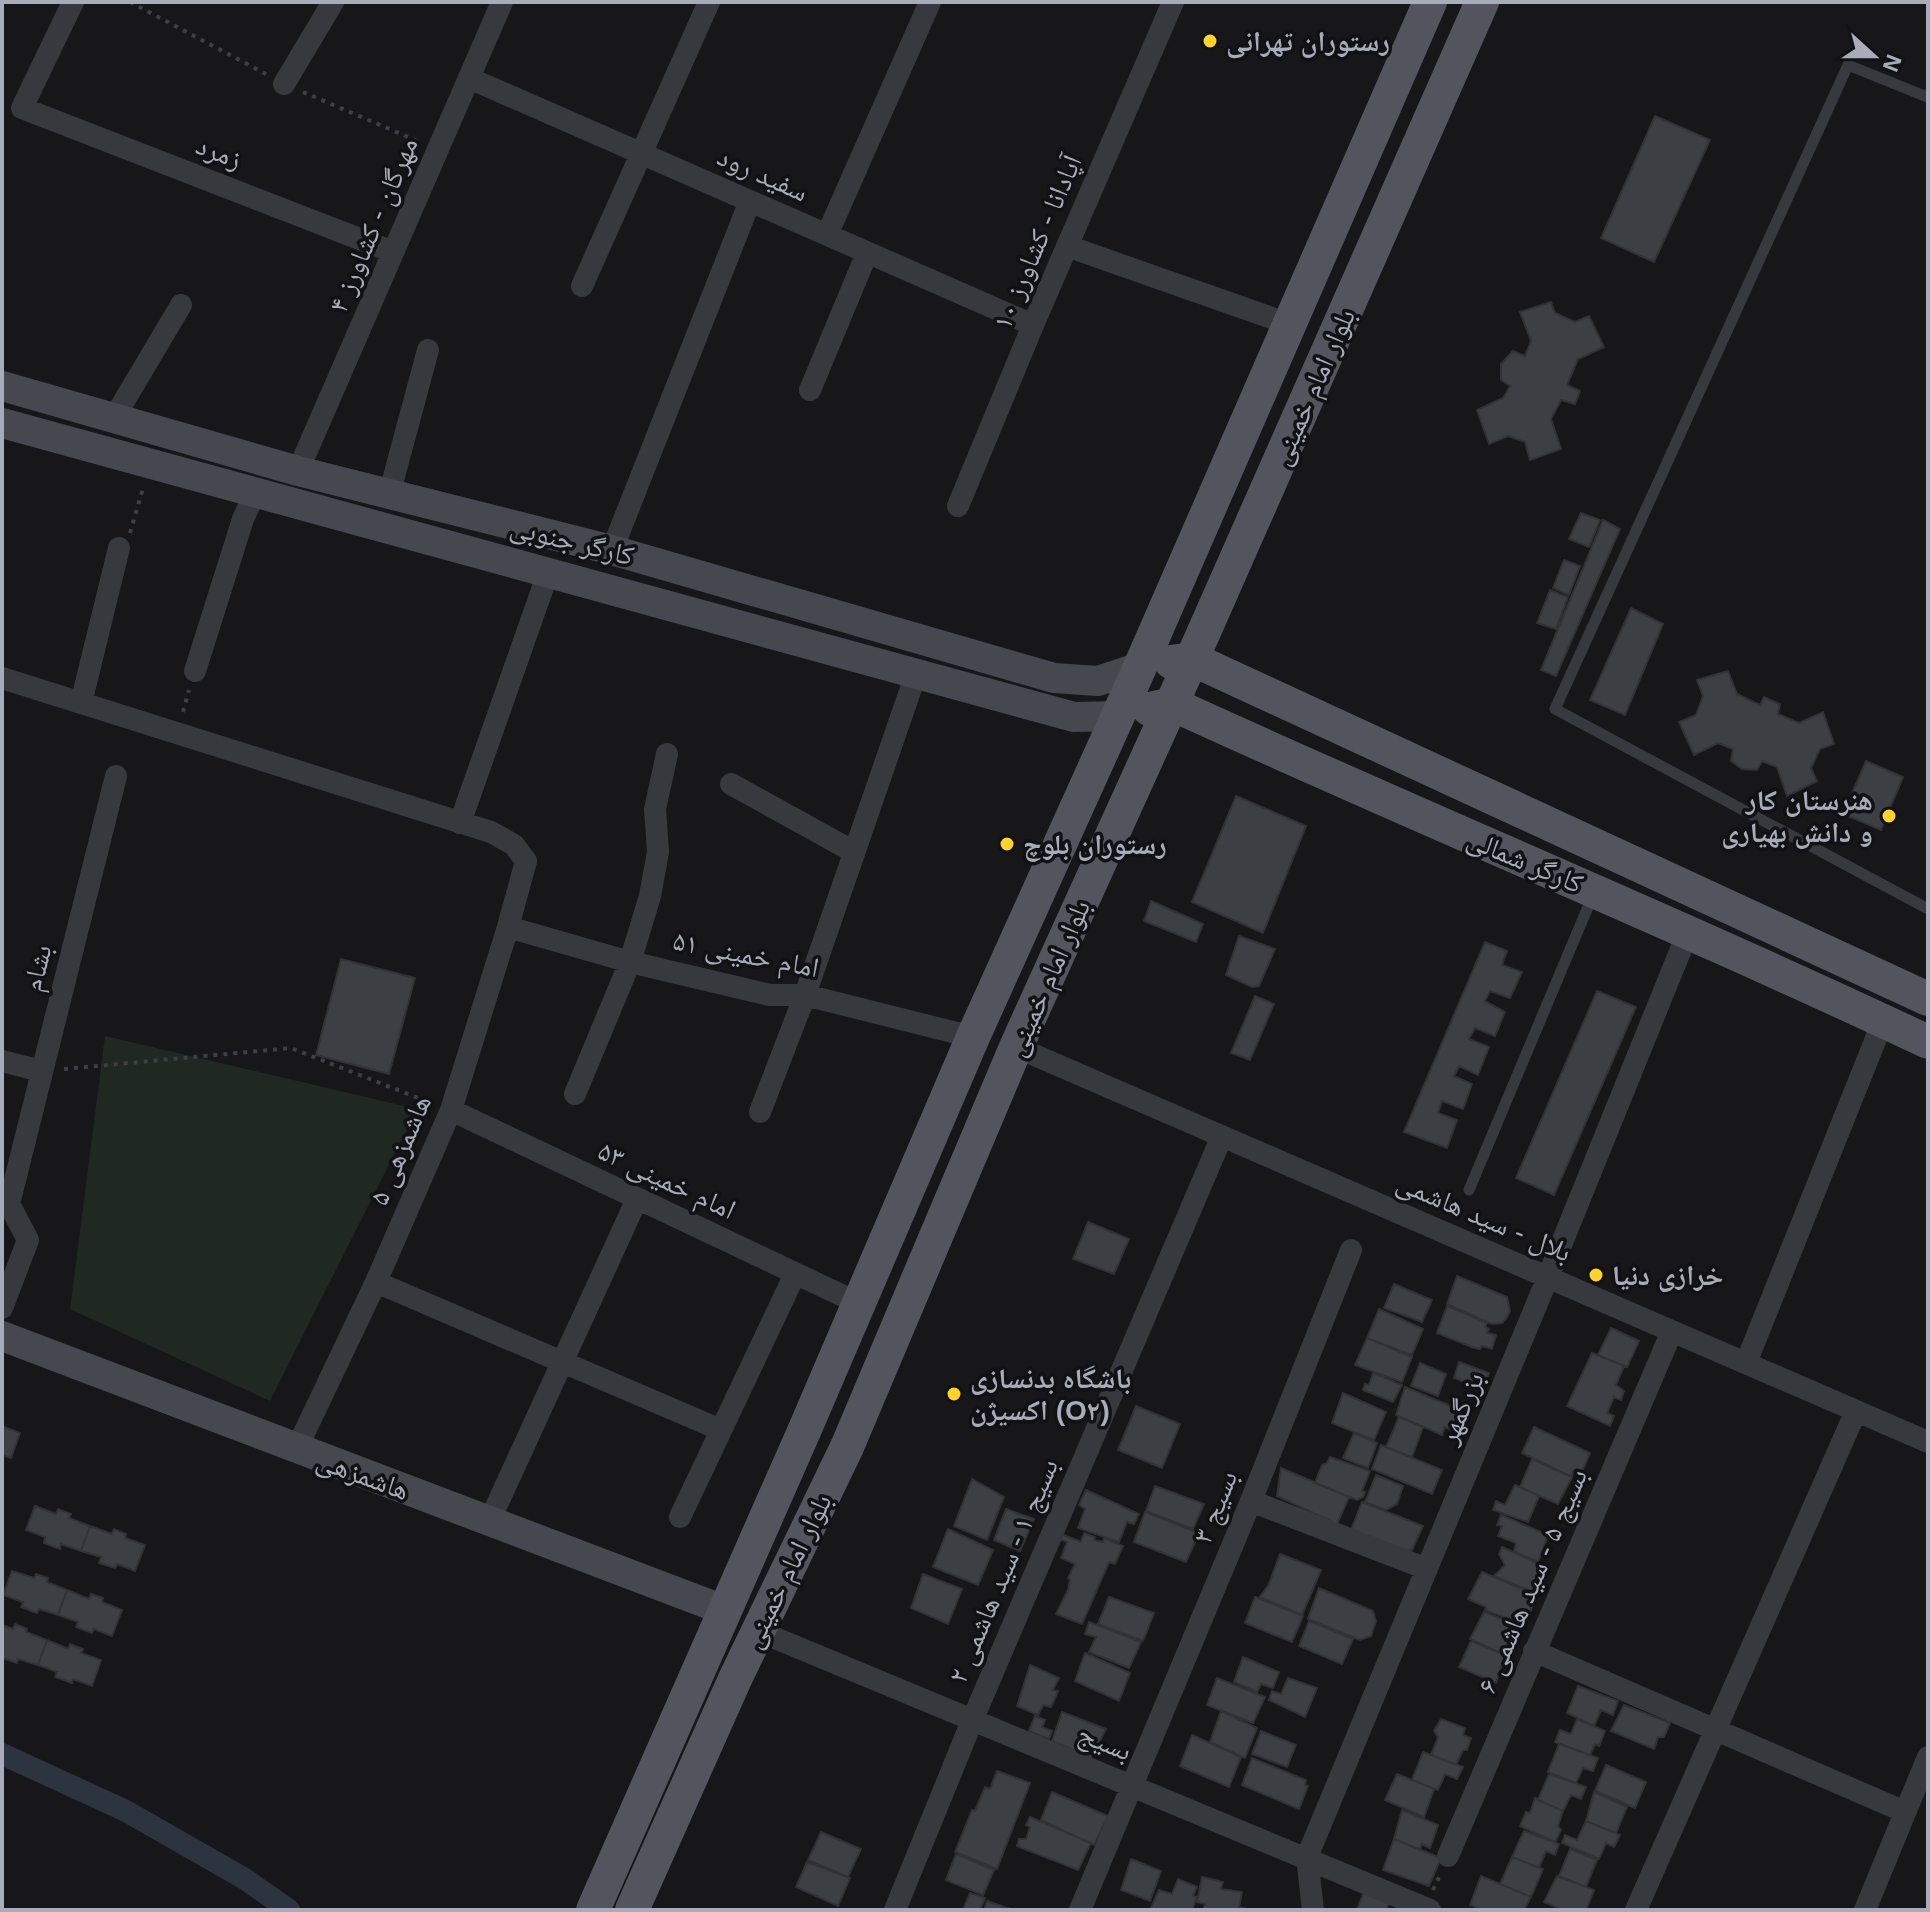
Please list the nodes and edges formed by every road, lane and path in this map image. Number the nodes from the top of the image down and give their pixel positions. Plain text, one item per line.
1 (73, 2) edge
2 (333, 2) edge
3 (502, 2) edge
4 (709, 2) edge
5 (930, 2) edge
6 (1173, 2) edge
7 (1430, 2) edge
8 (1482, 2) edge
9 (469, 78) junction
10 (284, 84) dead end
11 (1928, 94) edge
12 (641, 154) junction
13 (750, 201) junction
14 (827, 235) junction
15 (1067, 246) junction
16 (393, 252) junction
17 (867, 253) junction
18 (582, 286) dead end
19 (181, 305) dead end
20 (1289, 324) junction
21 (1033, 325) junction
22 (428, 350) dead end
23 (2, 386) edge
24 (810, 390) dead end
25 (114, 418) junction
26 (2, 423) edge
27 (150, 464) junction
28 (298, 471) junction
29 (255, 493) junction
30 (389, 495) junction
31 (958, 506) dead end
32 (119, 548) joint
33 (612, 550) junction
34 (548, 573) junction
35 (601, 588) junction
36 (1192, 659) junction
37 (1140, 667) junction
38 (195, 671) joint
39 (916, 674) junction
40 (2, 678) edge
41 (81, 703) junction
42 (1172, 704) junction
43 (1117, 716) junction
44 (176, 734) junction
45 (1366, 740) junction
46 (667, 754) dead end
47 (116, 776) dead end
48 (1342, 782) junction
49 (731, 784) dead end
50 (460, 823) junction
51 (854, 852) junction
52 (1594, 891) junction
53 (1928, 909) edge
54 (508, 927) junction
55 (1688, 932) junction
56 (630, 962) junction
57 (805, 995) junction
58 (1928, 999) edge
59 (1883, 1021) junction
60 (973, 1037) junction
61 (1928, 1042) edge
62 (1016, 1047) junction
63 (2, 1061) edge
64 (41, 1071) junction
65 (575, 1094) dead end
66 (451, 1110) junction
67 (760, 1112) dead end
68 (1222, 1136) junction
69 (1469, 1190) dead end
70 (637, 1199) junction
71 (1351, 1250) dead end
72 (795, 1274) junction
73 (1548, 1277) junction
74 (376, 1282) junction
75 (858, 1303) junction
76 (2, 1308) edge
77 (1672, 1331) junction
78 (2, 1336) edge
79 (562, 1362) junction
80 (1746, 1363) junction
81 (1856, 1411) junction
82 (721, 1430) junction
83 (1927, 1437) edge
84 (296, 1450) junction
85 (1251, 1501) junction
86 (680, 1517) dead end
87 (489, 1522) junction
88 (1427, 1569) junction
89 (724, 1610) junction
90 (758, 1631) junction
91 (1534, 1651) junction
92 (972, 1721) junction
93 (1714, 1729) junction
94 (1928, 1757) edge
95 (1131, 1785) junction
96 (1905, 1812) junction
97 (1448, 1856) joint
98 (1307, 1857) junction
99 (1083, 1907) edge
100 (1428, 1909) edge
101 (593, 1910) edge
102 (632, 1910) edge
103 (895, 1910) edge
104 (1313, 1910) edge
105 (1636, 1910) edge
106 (1865, 1910) edge

1 - 16 street, زمرد
2 - 10 street
3 - 9 street, مهرگان - کشاورز ۴
4 - 12 street
5 - 14 street
6 - 15 street, آپادانا - کشاورز ۱۰
7 - 20 main road, بلوار امام خمینی
8 - 36 main road, بلوار امام خمینی
9 - 12 street, سفید رود
9 - 16 street, مهرگان - کشاورز ۴
11 - 53 lane
12 - 13 street, سفید رود
12 - 18 street
13 - 14 street, سفید رود
13 - 33 street
14 - 17 street, سفید رود
15 - 20 street
15 - 21 street, آپادانا - کشاورز ۱۰
16 - 28 street, مهرگان - کشاورز ۴
17 - 21 street, سفید رود
17 - 24 street
19 - 25 street
20 - 37 main road, بلوار امام خمینی
21 - 31 street, آپادانا - کشاورز ۱۰
22 - 30 street
23 - 25 main road, کارگر جنوبی
25 - 28 main road, کارگر جنوبی
26 - 27 main road, کارگر جنوبی
27 - 29 main road, کارگر جنوبی
27 - 32 path
28 - 30 main road, کارگر جنوبی
29 - 34 main road, کارگر جنوبی
29 - 38 street
30 - 33 main road, کارگر جنوبی
32 - 41 street
33 - 35 main road
33 - 37 main road, کارگر جنوبی
34 - 35 main road, کارگر جنوبی
34 - 50 street
35 - 39 main road, کارگر جنوبی
36 - 37 main road
36 - 42 main road, بلوار امام خمینی
36 - 45 main road, کارگر شمالی
37 - 43 main road, بلوار امام خمینی
38 - 44 path
39 - 43 main road, کارگر جنوبی
39 - 51 street
40 - 41 street
41 - 44 street
42 - 43 main road
42 - 48 main road, کارگر شمالی
42 - 62 main road, بلوار امام خمینی
43 - 60 main road, بلوار امام خمینی
44 - 50 street
45 - 48 main road
45 - 58 main road, کارگر شمالی
46 - 56 street
47 - 64 street, بشام
48 - 52 main road, کارگر شمالی
49 - 51 street
50 - 54 street, هاشمزهی ۵
51 - 57 street
52 - 55 main road, کارگر شمالی
52 - 69 lane
54 - 56 street, امام خمینی ۵۱
54 - 66 street, هاشمزهی ۵
55 - 59 main road, کارگر شمالی
55 - 73 street, بزرگمهر
56 - 57 street, امام خمینی ۵۱
56 - 65 street
57 - 60 street, امام خمینی ۵۱
57 - 67 street
59 - 61 main road, کارگر شمالی
59 - 80 street
60 - 75 main road, بلوار امام خمینی
62 - 68 street, بلال - سید هاشمی
62 - 90 main road, بلوار امام خمینی
63 - 64 street
64 - 66 path
64 - 76 street, بشام
66 - 70 street, امام خمینی ۵۳
66 - 74 street, هاشمزهی ۵
68 - 73 street, بلال - سید هاشمی
68 - 92 street, بسیج ۱ - سید هاشمی ۲
70 - 72 street, امام خمینی ۵۳
70 - 79 street
71 - 85 street, بسیج ۳
72 - 75 street, امام خمینی ۵۳
72 - 82 street
73 - 77 street, بلال - سید هاشمی
73 - 88 street, بزرگمهر
74 - 79 street
74 - 84 street, هاشمزهی ۵
75 - 89 main road, بلوار امام خمینی
77 - 80 street, بلال - سید هاشمی
77 - 91 street, بسیج ۵ - سید هاشمی ۶
78 - 84 main road, هاشمزهی
79 - 82 street
79 - 87 street
80 - 81 street, بلال - سید هاشمی
81 - 83 street, بلال - سید هاشمی
81 - 93 street
82 - 86 street
84 - 87 main road, هاشمزهی
85 - 88 street
85 - 95 street, بسیج ۳
87 - 89 main road, هاشمزهی
88 - 98 street, بزرگمهر
89 - 101 main road, بلوار امام خمینی
90 - 92 street, بسیج
90 - 102 main road, بلوار امام خمینی
91 - 93 street
91 - 97 street, بسیج ۵ - سید هاشمی ۶
92 - 95 street, بسیج
92 - 103 street, بسیج ۱ - سید هاشمی ۲
93 - 96 street
93 - 105 street
94 - 96 street
95 - 98 street, بسیج
95 - 99 street, بسیج ۳
96 - 106 street
97 - 100 path
98 - 100 street, بسیج
98 - 104 street, بزرگمهر

